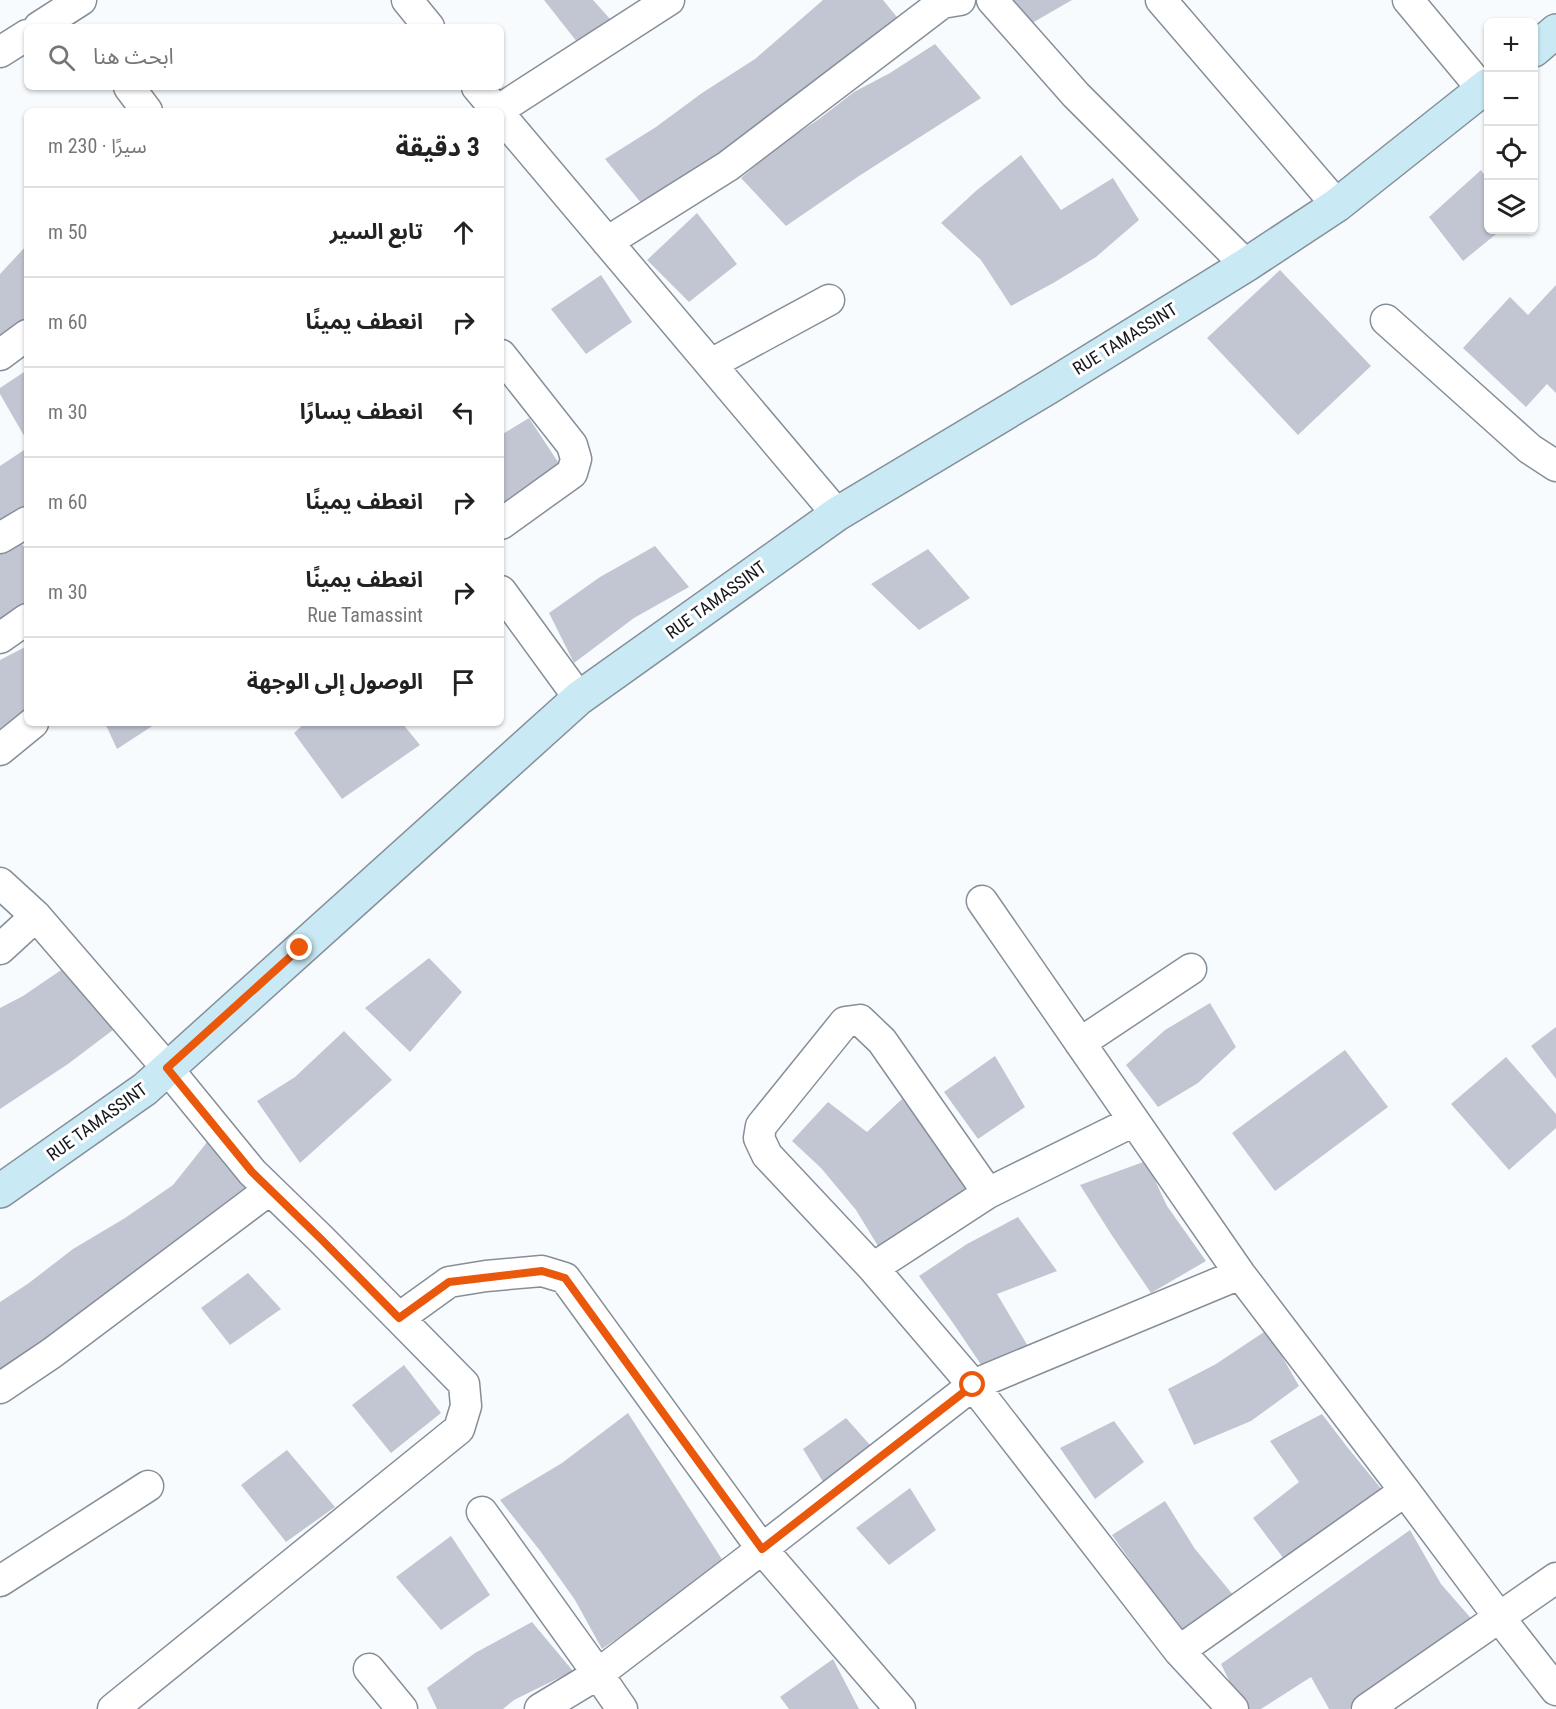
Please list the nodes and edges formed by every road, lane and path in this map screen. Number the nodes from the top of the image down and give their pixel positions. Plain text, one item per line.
1 (407, 0) edge
2 (669, 0) edge
3 (960, 0) edge
4 (992, 0) edge
5 (1161, 0) edge
6 (1408, 0) edge
7 (74, 9) edge
8 (45, 24) edge
9 (427, 24) edge
10 (1556, 31) edge
11 (24, 37) edge
12 (1538, 46) edge
13 (0, 52) edge
14 (1484, 86) edge
15 (131, 90) edge
16 (480, 90) edge
17 (1484, 90) edge
18 (145, 108) edge
19 (494, 108) edge
20 (502, 108) edge
21 (504, 120) edge
22 (1337, 206) junction
23 (608, 242) junction
24 (1246, 265) junction
25 (829, 300) dead end
26 (1386, 320) dead end
27 (24, 337) edge
28 (0, 355) edge
29 (504, 359) edge
30 (711, 364) junction
31 (1556, 466) edge
32 (837, 514) junction
33 (504, 522) edge
34 (24, 524) edge
35 (0, 538) edge
36 (504, 595) edge
37 (24, 621) edge
38 (0, 638) edge
39 (579, 698) junction
40 (29, 726) edge
41 (0, 750) edge
42 (0, 883) edge
43 (982, 901) dead end
44 (36, 916) junction
45 (0, 949) edge
46 (1191, 969) dead end
47 (1080, 1043) junction
48 (167, 1068) junction
49 (1134, 1121) junction
50 (269, 1190) junction
51 (0, 1191) edge
52 (988, 1193) junction
53 (873, 1268) junction
54 (1240, 1274) junction
55 (399, 1318) junction
56 (973, 1385) junction
57 (0, 1388) edge
58 (148, 1486) dead end
59 (1405, 1491) junction
60 (482, 1512) dead end
61 (762, 1549) junction
62 (1556, 1578) edge
63 (0, 1581) edge
64 (1498, 1617) junction
65 (1179, 1651) junction
66 (369, 1669) dead end
67 (598, 1674) junction
68 (1556, 1690) edge
69 (894, 1707) edge
70 (113, 1709) edge
71 (402, 1709) edge
72 (540, 1709) edge
73 (622, 1709) edge
74 (1233, 1709) edge
75 (1367, 1709) edge

1 - 9 street
2 - 20 street
3 - 23 street
4 - 24 street
5 - 22 street
6 - 14 street
7 - 8 street
10 - 12 main road
11 - 13 street
15 - 18 street
16 - 19 street
17 - 22 main road, RUE TAMASSINT
21 - 23 street
22 - 24 main road, RUE TAMASSINT
23 - 30 street
24 - 32 main road, RUE TAMASSINT
25 - 30 street
26 - 31 street
27 - 28 street
29 - 33 street
30 - 32 street
32 - 39 main road, RUE TAMASSINT
34 - 35 street
36 - 39 street
37 - 38 street
39 - 48 main road, RUE TAMASSINT
40 - 41 street
42 - 44 street
43 - 47 street
44 - 45 street
44 - 48 street
46 - 47 street
47 - 49 street
48 - 50 street
48 - 51 main road, RUE TAMASSINT
49 - 52 street
49 - 54 street
50 - 55 street
50 - 57 street
52 - 53 street
52 - 53 street
53 - 56 street
54 - 56 street
54 - 59 street
55 - 61 street
55 - 70 street
56 - 61 street
56 - 65 street
58 - 63 street
59 - 64 street
59 - 65 street
60 - 67 street
61 - 67 street
61 - 69 street
62 - 64 street
64 - 68 street
64 - 75 street
65 - 74 street
66 - 71 street
67 - 72 street
67 - 73 street

